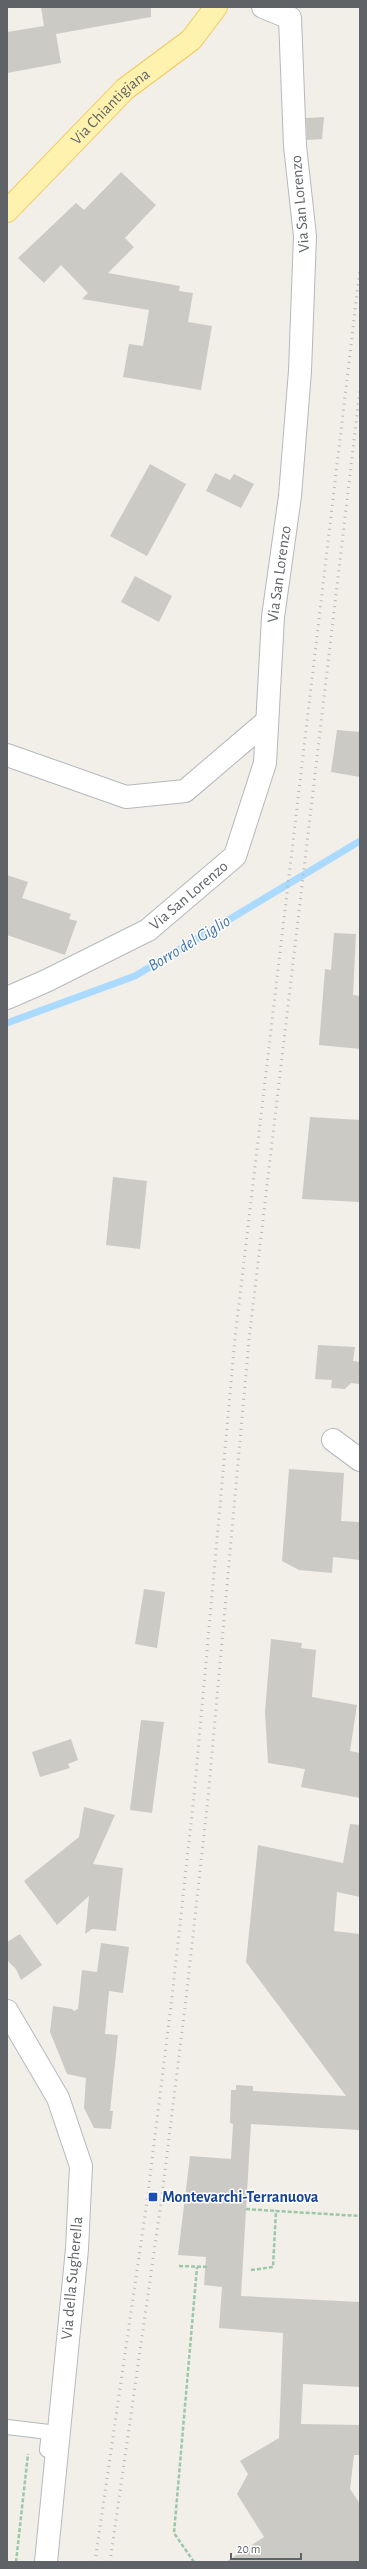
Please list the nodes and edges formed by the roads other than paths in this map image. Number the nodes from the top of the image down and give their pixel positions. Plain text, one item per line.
1 (216, 7) edge
2 (263, 7) edge
3 (7, 211) edge
4 (267, 721) junction
5 (7, 755) edge
6 (7, 998) edge
7 (333, 1440) dead end
8 (360, 1460) edge
9 (7, 2010) edge
10 (7, 2427) edge
11 (37, 2562) edge
12 (46, 2562) edge

1 - 3 main road, Via Chiantigiana
2 - 4 street, Via San Lorenzo
4 - 5 street
4 - 6 street, Via San Lorenzo
7 - 8 street
9 - 12 street, Via della Sugherella
10 - 11 lane

